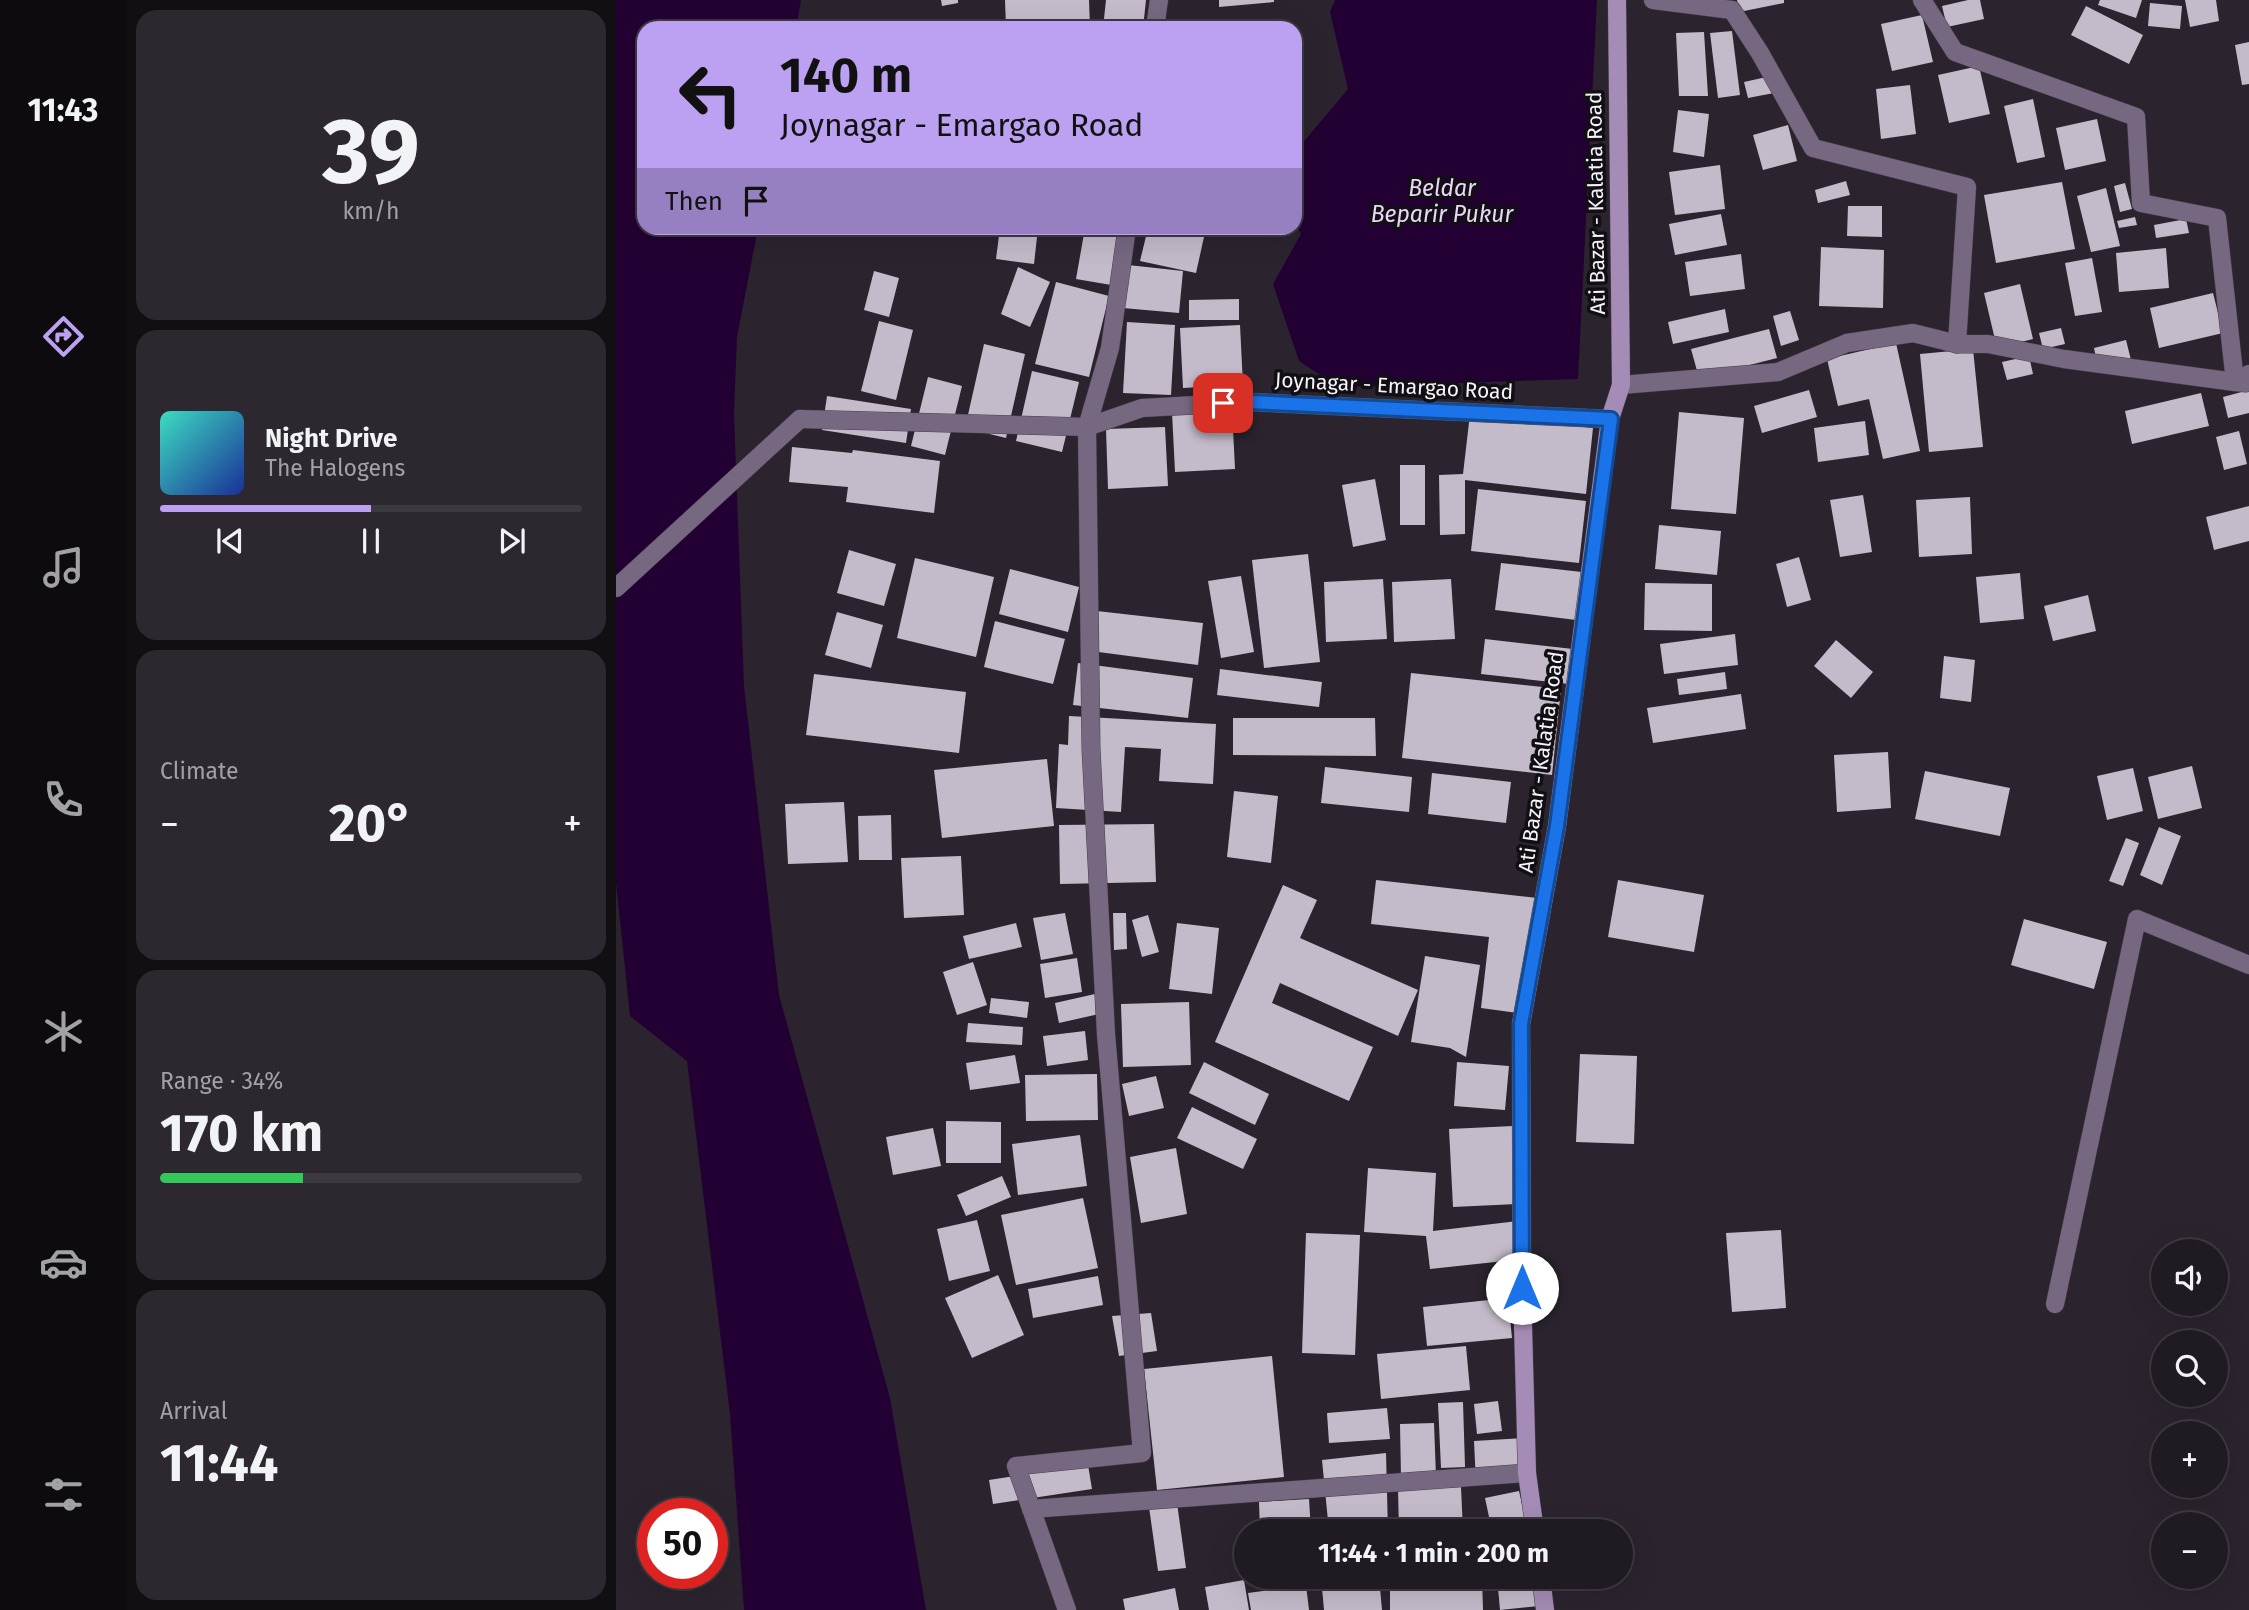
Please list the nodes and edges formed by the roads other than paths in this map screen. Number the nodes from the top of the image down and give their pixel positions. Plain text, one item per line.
1 (1159, 0) edge
2 (1617, 0) edge
3 (1653, 0) edge
4 (1922, 0) edge
5 (1156, 21) edge
6 (1126, 235) edge
7 (1958, 344) junction
8 (2244, 380) edge
9 (1621, 385) junction
10 (1611, 419) junction
11 (1087, 427) junction
12 (616, 588) edge
13 (2249, 965) edge
14 (2054, 1304) dead end
15 (1527, 1473) junction
16 (1031, 1509) junction
17 (1533, 1519) edge
18 (1542, 1589) edge
19 (1067, 1610) edge
20 (1545, 1610) edge

1 - 5 street
2 - 9 main road, Ati Bazar - Kalatia Road
3 - 7 street
4 - 8 street
6 - 11 street
7 - 8 street
7 - 9 street
9 - 10 main road, Ati Bazar - Kalatia Road
10 - 11 street, Joynagar - Emargao Road
10 - 15 main road, Ati Bazar - Kalatia Road
11 - 12 street, Joynagar - Emargao Road
11 - 16 street
13 - 14 street
15 - 16 street
15 - 17 main road, Ati Bazar - Kalatia Road
16 - 19 street
18 - 20 main road

